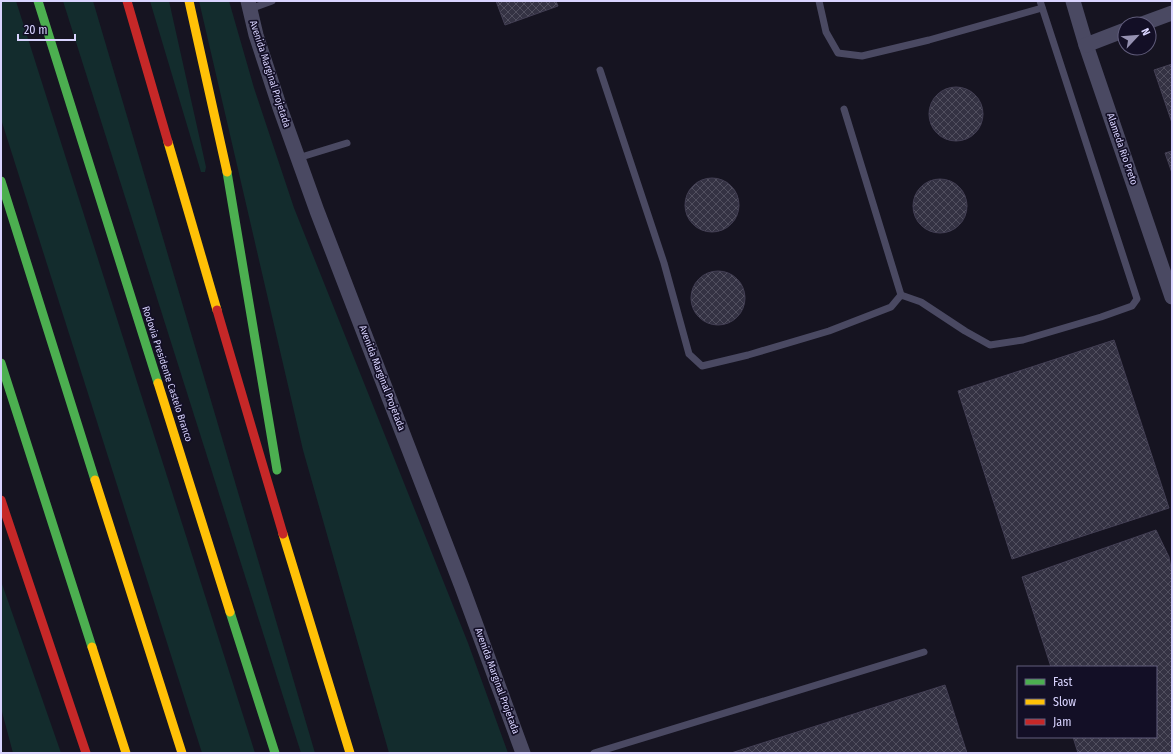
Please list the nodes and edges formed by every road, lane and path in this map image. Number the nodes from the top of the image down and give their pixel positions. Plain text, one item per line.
1 (38, 1) edge
2 (127, 1) edge
3 (189, 1) edge
4 (272, 1) edge
5 (819, 1) edge
6 (1073, 1) edge
7 (1041, 4) edge
8 (249, 5) edge
9 (1172, 13) edge
10 (1157, 18) edge
11 (1117, 33) edge
12 (1086, 45) junction
13 (600, 70) dead end
14 (844, 109) dead end
15 (347, 143) dead end
16 (298, 158) junction
17 (1, 181) edge
18 (901, 295) junction
19 (1172, 297) edge
20 (1, 362) edge
21 (279, 482) dead end
22 (281, 498) dead end
23 (1, 500) edge
24 (293, 568) junction
25 (924, 652) dead end
26 (86, 753) edge
27 (126, 753) edge
28 (182, 753) edge
29 (275, 753) edge
30 (350, 753) edge
31 (523, 753) edge
32 (594, 753) edge

1 - 29 highway, Rodovia Presidente Castelo Branco
2 - 24 highway
3 - 21 highway
4 - 8 lane
5 - 7 lane
6 - 12 street, Alameda Rio Preto
7 - 18 lane
8 - 16 street, Avenida Marginal Projetada
9 - 10 street
11 - 12 street
12 - 19 street, Alameda Rio Preto
13 - 18 lane
14 - 18 lane
15 - 16 lane
16 - 31 street, Avenida Marginal Projetada
17 - 28 highway
20 - 27 highway
22 - 24 highway
23 - 26 highway
24 - 30 highway
25 - 32 lane

